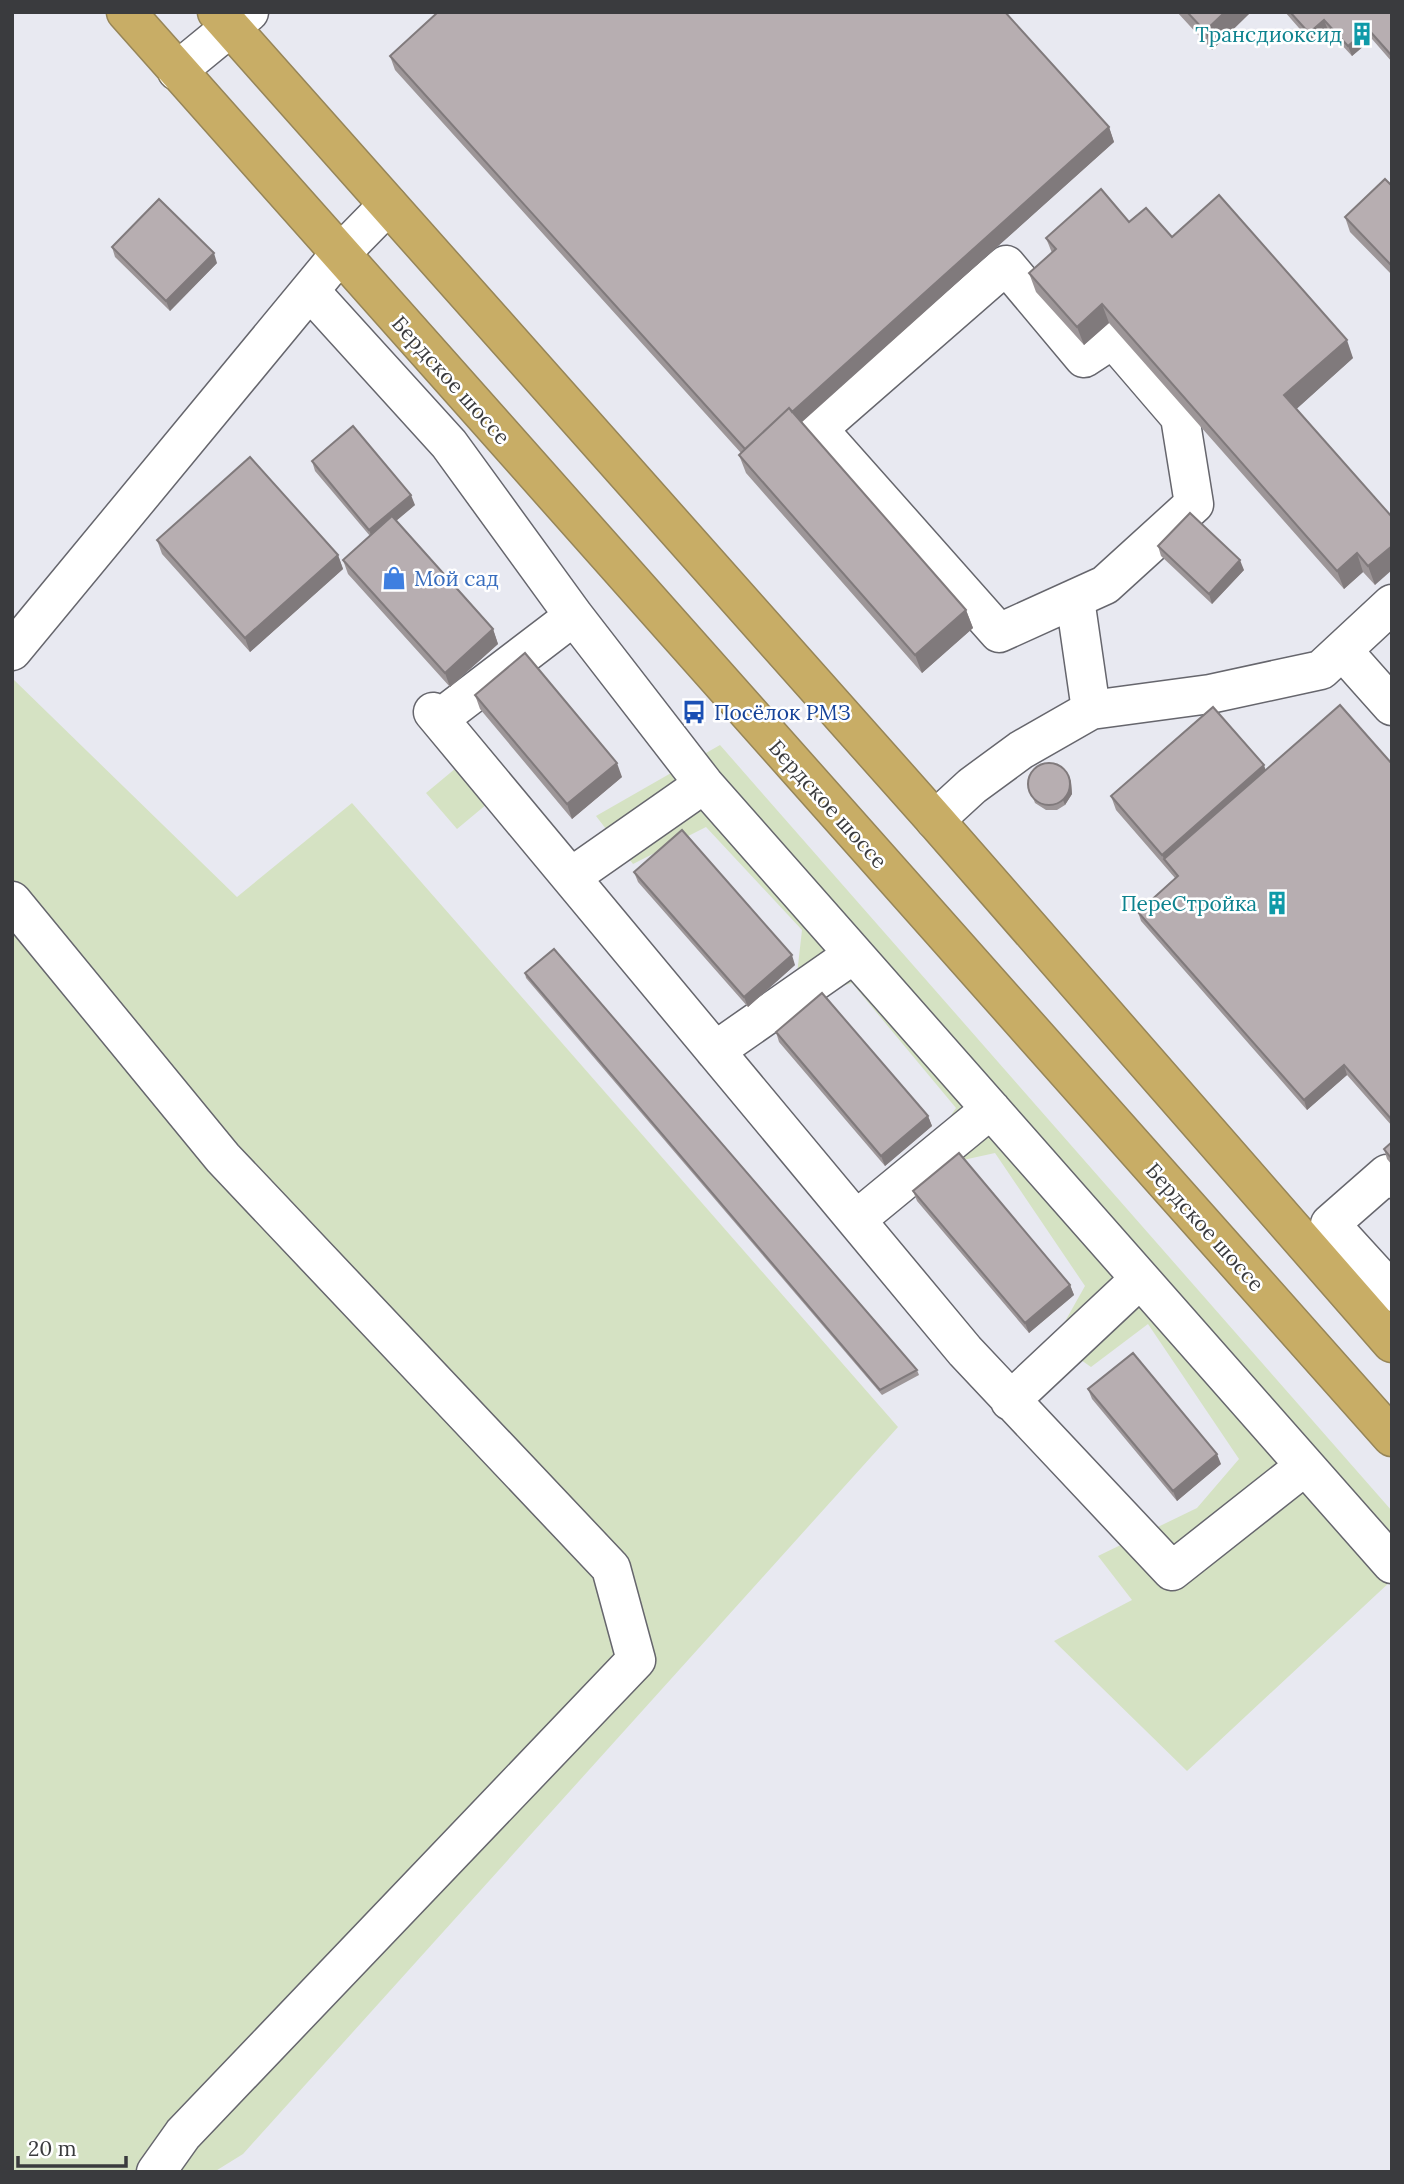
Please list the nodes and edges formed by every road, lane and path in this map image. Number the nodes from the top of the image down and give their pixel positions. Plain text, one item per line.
1 (126, 12) edge
2 (233, 18) edge
3 (177, 71) junction
4 (388, 205) junction
5 (339, 255) junction
6 (310, 291) junction
7 (1075, 599) junction
8 (1392, 604) edge
9 (574, 615) junction
10 (12, 651) edge
11 (1343, 651) junction
12 (1392, 706) edge
13 (1091, 710) junction
14 (704, 784) junction
15 (935, 820) junction
16 (571, 877) junction
17 (12, 901) edge
18 (854, 954) junction
19 (715, 1051) junction
20 (991, 1109) junction
21 (1392, 1179) edge
22 (856, 1220) junction
23 (1140, 1279) junction
24 (1369, 1283) edge
25 (1392, 1343) edge
26 (1010, 1401) junction
27 (1392, 1437) edge
28 (1305, 1466) junction
29 (1392, 1564) edge
30 (156, 2172) edge

1 - 3 highway, Бердское шоссе
2 - 3 street
2 - 4 highway
3 - 5 highway, Бердское шоссе
4 - 5 street
4 - 15 highway
5 - 6 street
5 - 27 highway, Бердское шоссе
6 - 9 street
6 - 10 street
7 - 7 street
7 - 13 street
8 - 11 street
9 - 14 street
9 - 16 street
11 - 12 street
11 - 13 street
13 - 15 street
14 - 16 street
14 - 18 street
15 - 24 highway
16 - 19 street
17 - 30 street
18 - 19 street
18 - 20 street
19 - 22 street
20 - 22 street
20 - 23 street
21 - 24 street
22 - 26 street
23 - 26 street
23 - 28 street
24 - 25 highway
26 - 28 street
28 - 29 street

